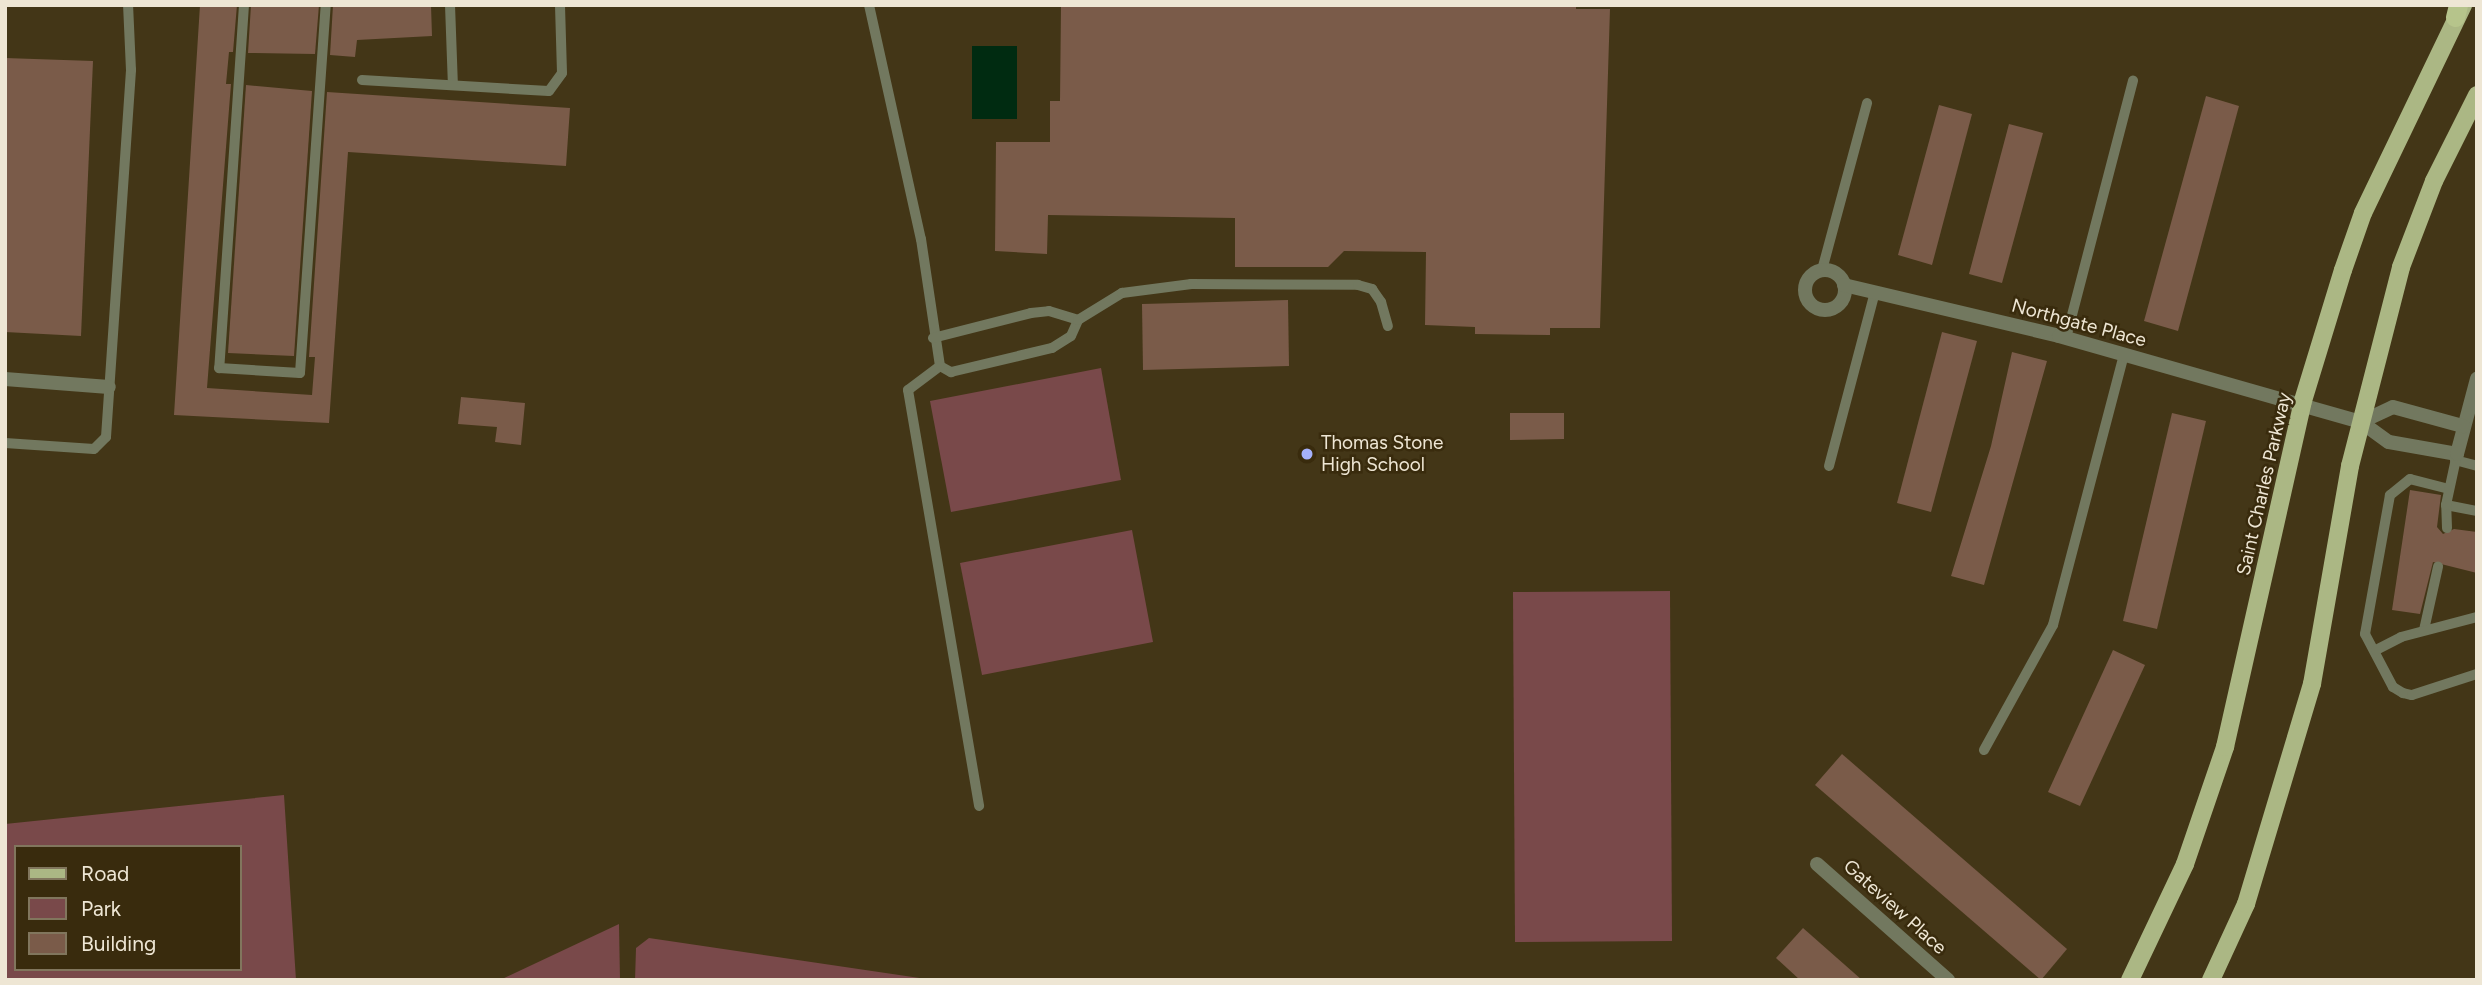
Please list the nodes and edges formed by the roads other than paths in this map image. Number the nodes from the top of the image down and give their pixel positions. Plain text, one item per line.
1 (128, 5) edge
2 (244, 5) edge
3 (326, 5) edge
4 (450, 5) edge
5 (560, 5) edge
6 (869, 5) edge
7 (2459, 9) edge
8 (362, 80) dead end
9 (2133, 81) dead end
10 (453, 85) junction
11 (2477, 95) edge
12 (1867, 103) dead end
13 (1822, 270) junction
14 (1844, 285) junction
15 (1875, 292) junction
16 (1078, 320) junction
17 (1388, 326) dead end
18 (933, 338) junction
19 (2066, 338) junction
20 (2124, 354) junction
21 (940, 366) junction
22 (5, 379) edge
23 (2477, 379) edge
24 (109, 387) junction
25 (2302, 404) junction
26 (2361, 422) junction
27 (2463, 426) junction
28 (5, 443) edge
29 (2456, 457) junction
30 (1829, 466) dead end
31 (2477, 466) edge
32 (2449, 489) junction
33 (2446, 505) junction
34 (2477, 511) edge
35 (2447, 528) dead end
36 (2438, 567) dead end
37 (2477, 617) edge
38 (2424, 630) junction
39 (2376, 650) junction
40 (2477, 674) edge
41 (1984, 750) dead end
42 (979, 806) dead end
43 (1817, 864) dead end
44 (1948, 980) edge
45 (2130, 980) edge
46 (2211, 980) edge

1 - 24 lane
2 - 3 lane
4 - 10 lane
5 - 10 lane
6 - 18 lane
7 - 25 main road, Saint Charles Parkway
8 - 10 lane
9 - 19 lane
11 - 26 main road
12 - 13 lane
13 - 14 street
13 - 14 street
14 - 15 street, Northgate Place
15 - 19 street, Northgate Place
15 - 30 lane
16 - 17 lane
16 - 18 lane
16 - 21 lane
18 - 21 lane
19 - 20 street, Northgate Place
20 - 25 street, Northgate Place
20 - 41 lane
21 - 42 lane
22 - 24 street
23 - 27 street
24 - 28 lane
25 - 26 street, Northgate Place
25 - 45 main road, Saint Charles Parkway
26 - 27 street
26 - 29 street, Northgate Place
26 - 46 main road
27 - 29 street
29 - 31 lane
29 - 32 lane
32 - 33 lane
32 - 39 lane
33 - 34 lane
33 - 35 lane
36 - 38 lane
37 - 38 lane
38 - 39 lane
39 - 40 lane
43 - 44 street, Gateview Place

